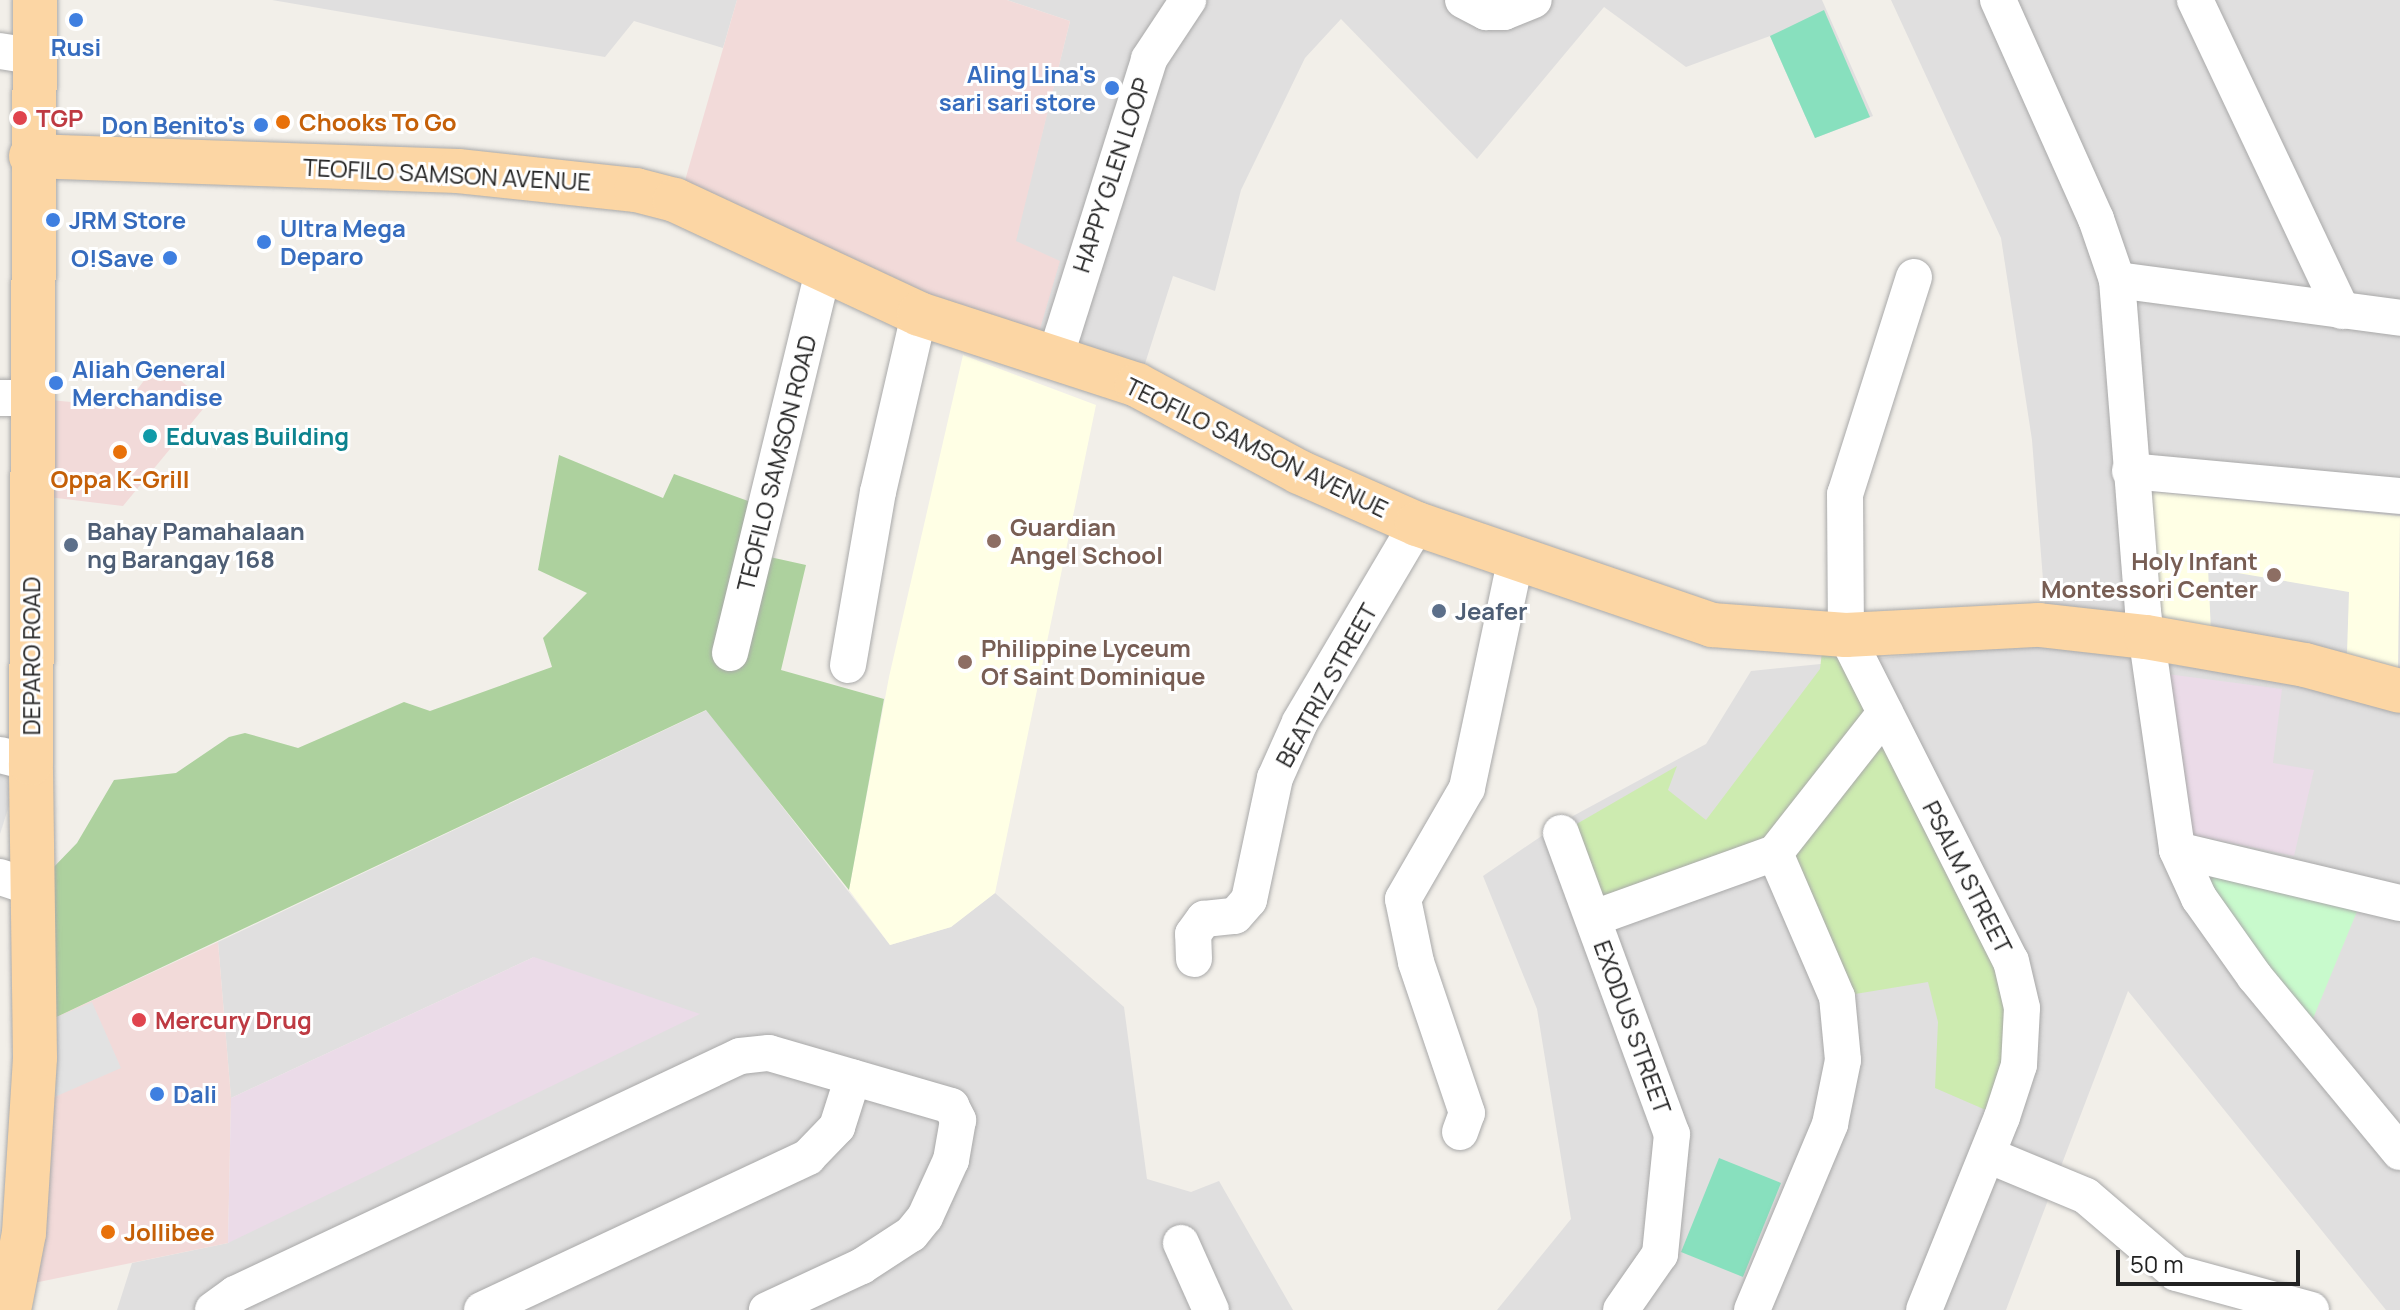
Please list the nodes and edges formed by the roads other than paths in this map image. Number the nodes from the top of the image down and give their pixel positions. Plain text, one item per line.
1 (35, 0) edge
2 (1188, 0) edge
3 (1463, 0) edge
4 (1534, 0) edge
5 (1998, 0) edge
6 (2195, 0) edge
7 (17, 54) edge
8 (31, 156) junction
9 (823, 272) junction
10 (1914, 277) dead end
11 (2117, 280) junction
12 (2342, 311) junction
13 (919, 314) junction
14 (2400, 318) edge
15 (1055, 358) junction
16 (16, 398) edge
17 (2130, 471) junction
18 (2400, 496) edge
19 (1417, 524) junction
20 (1516, 558) junction
21 (1846, 635) junction
22 (2146, 637) junction
23 (730, 653) dead end
24 (848, 665) dead end
25 (2400, 691) edge
26 (1885, 713) junction
27 (15, 759) edge
28 (1561, 833) dead end
29 (2177, 850) junction
30 (1775, 853) junction
31 (16, 882) edge
32 (2400, 903) edge
33 (1594, 918) junction
34 (1194, 959) dead end
35 (853, 1077) junction
36 (1460, 1132) dead end
37 (2400, 1152) edge
38 (1990, 1156) junction
39 (1181, 1243) dead end
40 (9, 1310) edge
41 (213, 1310) edge
42 (482, 1310) edge
43 (767, 1310) edge
44 (1211, 1310) edge
45 (1621, 1310) edge
46 (1752, 1310) edge
47 (1924, 1310) edge
48 (2311, 1310) edge

1 - 7 main road, DEPARO ROAD
2 - 15 street, HAPPY GLEN LOOP
3 - 4 street
5 - 11 street
6 - 12 street
7 - 8 main road, DEPARO ROAD
8 - 9 main road, TEOFILO SAMSON AVENUE
8 - 16 main road, DEPARO ROAD
9 - 13 main road, TEOFILO SAMSON AVENUE
9 - 23 street, TEOFILO SAMSON ROAD
10 - 21 street
11 - 12 street
11 - 17 street
12 - 14 street
13 - 15 main road, TEOFILO SAMSON AVENUE
13 - 24 street
15 - 19 main road, TEOFILO SAMSON AVENUE
16 - 27 main road, DEPARO ROAD
17 - 18 street
17 - 22 street
19 - 20 main road, TEOFILO SAMSON AVENUE
19 - 34 street, BEATRIZ STREET
20 - 21 main road, TEOFILO SAMSON AVENUE
20 - 36 street
21 - 22 main road, TEOFILO SAMSON AVENUE
21 - 26 street, PSALM STREET
22 - 25 main road, TEOFILO SAMSON AVENUE
22 - 29 street
26 - 30 street
26 - 38 street, PSALM STREET
27 - 31 main road, DEPARO ROAD
28 - 33 street, EXODUS STREET
29 - 32 street
29 - 37 street
30 - 33 street
30 - 46 street
31 - 40 main road, DEPARO ROAD
33 - 45 street, EXODUS STREET
35 - 41 street
35 - 42 street
35 - 43 street
38 - 47 street, PSALM STREET
38 - 48 street
39 - 44 street

